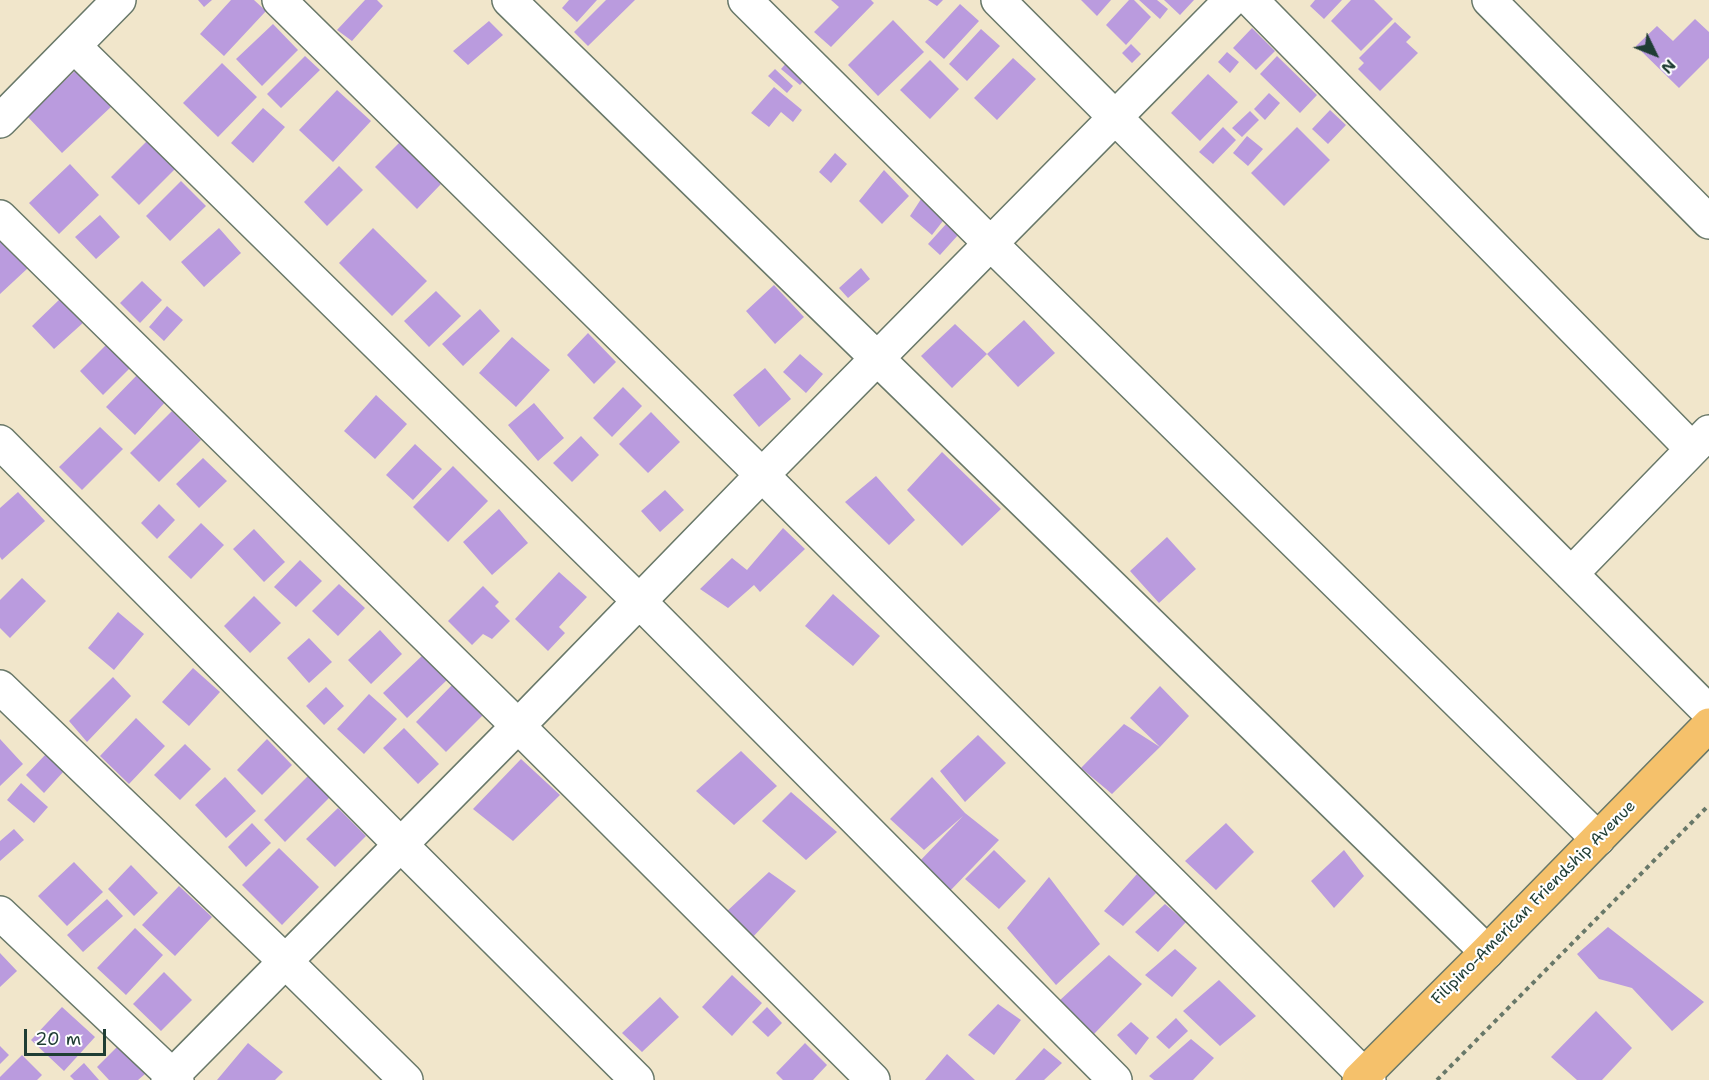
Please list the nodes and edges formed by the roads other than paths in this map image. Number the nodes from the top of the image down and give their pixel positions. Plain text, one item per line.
1 (119, 0) edge
2 (279, 0) edge
3 (509, 0) edge
4 (745, 0) edge
5 (998, 0) edge
6 (1231, 0) edge
7 (1251, 0) edge
8 (1489, 0) edge
9 (75, 47) junction
10 (1115, 117) junction
11 (0, 121) edge
12 (0, 217) edge
13 (1709, 222) edge
14 (991, 244) junction
15 (877, 359) junction
16 (1701, 440) edge
17 (0, 442) edge
18 (762, 475) junction
19 (1571, 574) junction
20 (640, 602) junction
21 (0, 687) edge
22 (1709, 712) edge
23 (1709, 725) edge
24 (518, 726) junction
25 (1598, 839) junction
26 (401, 845) junction
27 (0, 913) edge
28 (1487, 952) junction
29 (286, 962) junction
30 (172, 1078) edge
31 (1364, 1078) edge
32 (406, 1080) edge
33 (637, 1080) edge
34 (873, 1080) edge
35 (1115, 1080) edge

1 - 9 street
2 - 18 street
3 - 15 street
4 - 14 street
5 - 10 street
6 - 10 street
7 - 16 street
8 - 13 street
9 - 11 street
9 - 20 street
10 - 14 street
10 - 19 street
12 - 24 street
14 - 15 street
14 - 25 street
15 - 18 street
15 - 28 street
16 - 19 street
17 - 26 street
18 - 20 street
18 - 31 street
19 - 22 street
20 - 24 street
20 - 35 street
21 - 29 street
23 - 25 main road, Filipino-American Friendship Avenue
24 - 26 street
24 - 34 street
25 - 28 main road, Filipino-American Friendship Avenue
26 - 29 street
26 - 33 street
27 - 30 street
28 - 31 main road, Filipino-American Friendship Avenue
29 - 30 street
29 - 32 street

